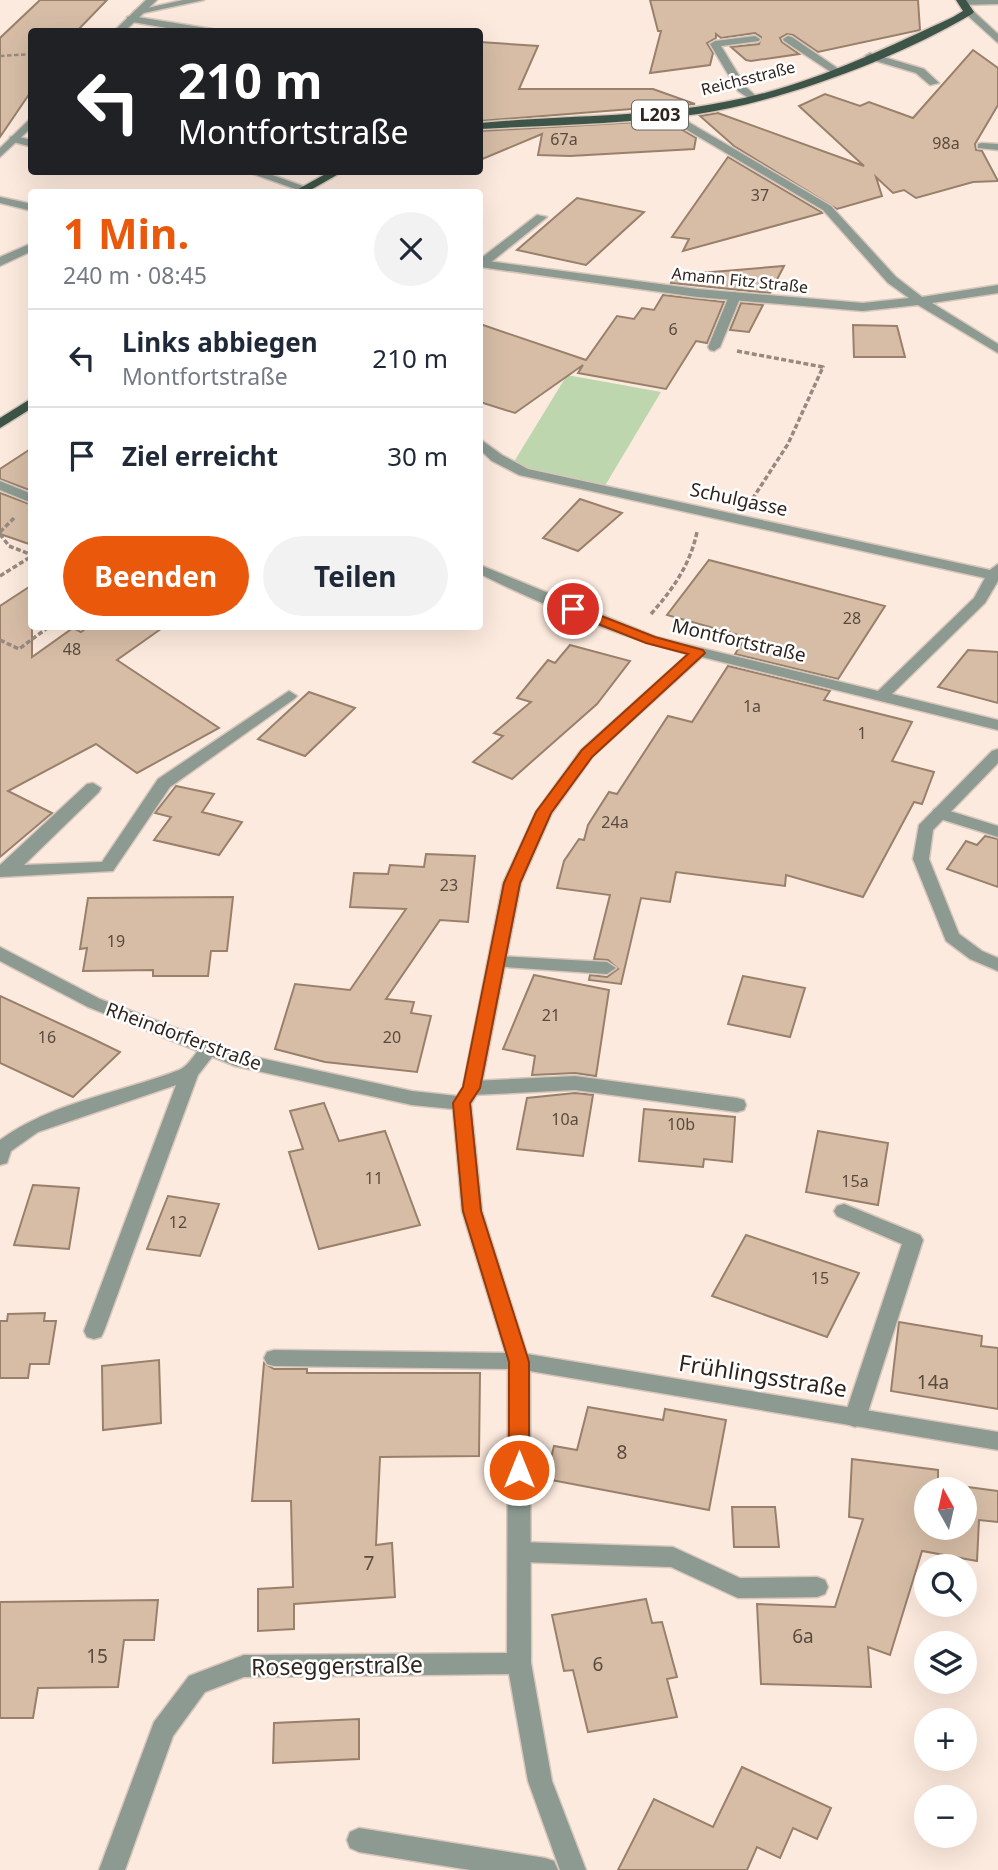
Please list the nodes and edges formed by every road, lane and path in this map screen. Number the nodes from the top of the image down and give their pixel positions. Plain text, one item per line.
1 (152, 0) edge
2 (199, 0) edge
3 (961, 1) edge
4 (998, 1) edge
5 (970, 12) junction
6 (135, 15) junction
7 (122, 28) edge
8 (194, 28) edge
9 (755, 39) dead end
10 (788, 39) dead end
11 (998, 40) edge
12 (28, 54) edge
13 (0, 56) edge
14 (870, 56) junction
15 (835, 70) junction
16 (934, 83) dead end
17 (753, 98) junction
18 (675, 113) junction
19 (28, 124) edge
20 (483, 126) edge
21 (14, 139) junction
22 (28, 143) edge
23 (982, 146) dead end
24 (998, 146) edge
25 (0, 153) edge
26 (262, 175) edge
27 (331, 175) edge
28 (297, 189) edge
29 (306, 189) edge
30 (0, 200) edge
31 (28, 207) edge
32 (541, 217) dead end
33 (28, 248) edge
34 (0, 262) edge
35 (483, 262) edge
36 (483, 264) edge
37 (998, 289) edge
38 (735, 296) junction
39 (920, 302) junction
40 (714, 347) joint
41 (998, 349) edge
42 (28, 405) edge
43 (0, 424) edge
44 (483, 446) edge
45 (0, 485) edge
46 (28, 497) edge
47 (700, 510) junction
48 (740, 519) junction
49 (0, 534) edge
50 (28, 554) edge
51 (28, 558) edge
52 (483, 570) edge
53 (997, 573) edge
54 (0, 576) edge
55 (646, 621) dead end
56 (45, 630) edge
57 (0, 640) edge
58 (698, 653) junction
59 (883, 695) junction
60 (289, 696) dead end
61 (998, 725) edge
62 (998, 754) edge
63 (93, 788) dead end
64 (940, 813) junction
65 (998, 832) edge
66 (4, 871) edge
67 (0, 953) edge
68 (497, 962) junction
69 (998, 965) edge
70 (607, 968) dead end
71 (210, 1048) junction
72 (190, 1073) junction
73 (467, 1095) junction
74 (737, 1105) dead end
75 (0, 1157) edge
76 (844, 1211) dead end
77 (94, 1331) dead end
78 (274, 1358) dead end
79 (519, 1362) junction
80 (855, 1418) junction
81 (998, 1441) edge
82 (520, 1552) junction
83 (817, 1587) dead end
84 (519, 1663) junction
85 (359, 1840) dead end
86 (112, 1870) edge
87 (545, 1870) edge
88 (573, 1870) edge

1 - 6 street
2 - 6 street
3 - 4 street
3 - 5 main road
5 - 11 street
5 - 14 main road, Reichsstraße / L203
6 - 7 street
6 - 8 street
9 - 17 street
10 - 15 street
12 - 13 path
14 - 15 main road, Reichsstraße / L203
14 - 16 street
15 - 17 main road, Reichsstraße / L203
17 - 18 main road, Reichsstraße / L203
18 - 20 main road, Reichsstraße / L203
18 - 39 street
19 - 21 street
21 - 22 street
21 - 25 street
23 - 24 street
26 - 28 street
27 - 29 main road
30 - 31 street
32 - 35 street
33 - 34 street
36 - 38 street, Amann Fitz Straße
37 - 39 street, Amann Fitz Straße
38 - 39 street, Amann Fitz Straße
38 - 40 street
39 - 41 street
40 - 48 path
42 - 43 main road
44 - 47 street, Schulgasse
45 - 46 street
47 - 48 street, Schulgasse
47 - 55 path
48 - 53 street, Schulgasse
49 - 50 path
51 - 54 path
52 - 58 street, Montfortstraße
53 - 59 street
56 - 57 path
58 - 59 street, Montfortstraße
58 - 68 street
59 - 61 street, Montfortstraße
60 - 66 street
62 - 64 street
63 - 66 street
64 - 65 street
64 - 69 street
67 - 71 street, Rheindorferstraße
68 - 70 street
68 - 73 street
71 - 72 street
71 - 73 street, Rheindorferstraße
72 - 75 street
72 - 77 street
73 - 74 street, Rheindorferstraße
73 - 79 street
76 - 80 street
78 - 79 street, Frühlingsstraße
79 - 80 street, Frühlingsstraße
79 - 82 street
80 - 81 street, Frühlingsstraße
82 - 83 street
82 - 84 street
84 - 86 street, Roseggerstraße
84 - 88 street
85 - 87 street

